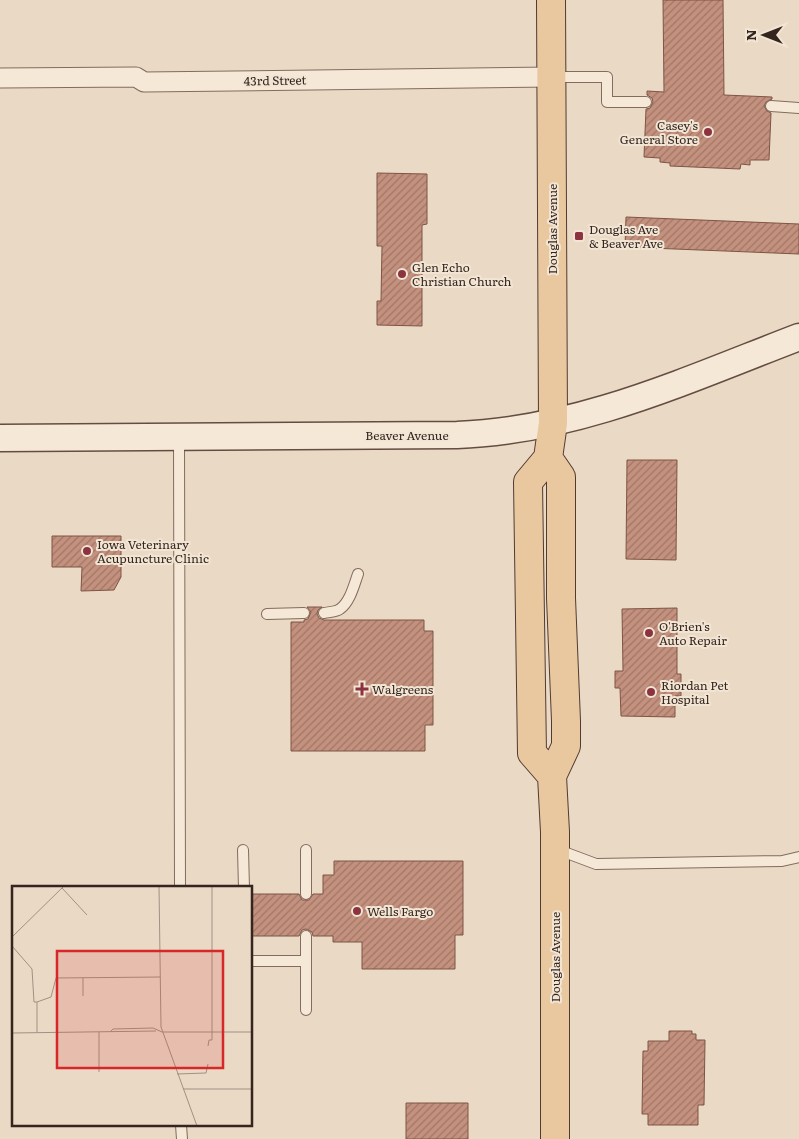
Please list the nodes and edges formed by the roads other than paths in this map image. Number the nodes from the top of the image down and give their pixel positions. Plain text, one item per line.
1 (551, 0) edge
2 (552, 77) junction
3 (0, 78) edge
4 (646, 102) dead end
5 (772, 106) dead end
6 (799, 108) edge
7 (799, 337) edge
8 (553, 423) junction
9 (179, 436) junction
10 (0, 438) edge
11 (358, 574) dead end
12 (304, 613) dead end
13 (324, 613) dead end
14 (267, 614) dead end
15 (555, 848) junction
16 (243, 850) dead end
17 (306, 850) dead end
18 (799, 857) edge
19 (180, 886) edge
20 (244, 886) edge
21 (306, 894) dead end
22 (306, 936) dead end
23 (252, 961) edge
24 (306, 961) junction
25 (306, 1010) dead end
26 (180, 1126) edge
27 (182, 1139) edge
28 (555, 1139) edge

1 - 2 main road, Douglas Avenue
2 - 3 street, 43rd Street
2 - 4 lane
2 - 8 main road, Douglas Avenue
5 - 6 lane
7 - 8 main road, Beaver Avenue
8 - 9 main road, Beaver Avenue
8 - 15 main road, Douglas Avenue
9 - 10 main road, Beaver Avenue
9 - 19 lane
11 - 13 lane
12 - 14 lane
15 - 18 lane
15 - 28 main road, Douglas Avenue
16 - 20 lane
17 - 21 lane
22 - 24 lane
23 - 24 lane
24 - 25 lane
26 - 27 lane

